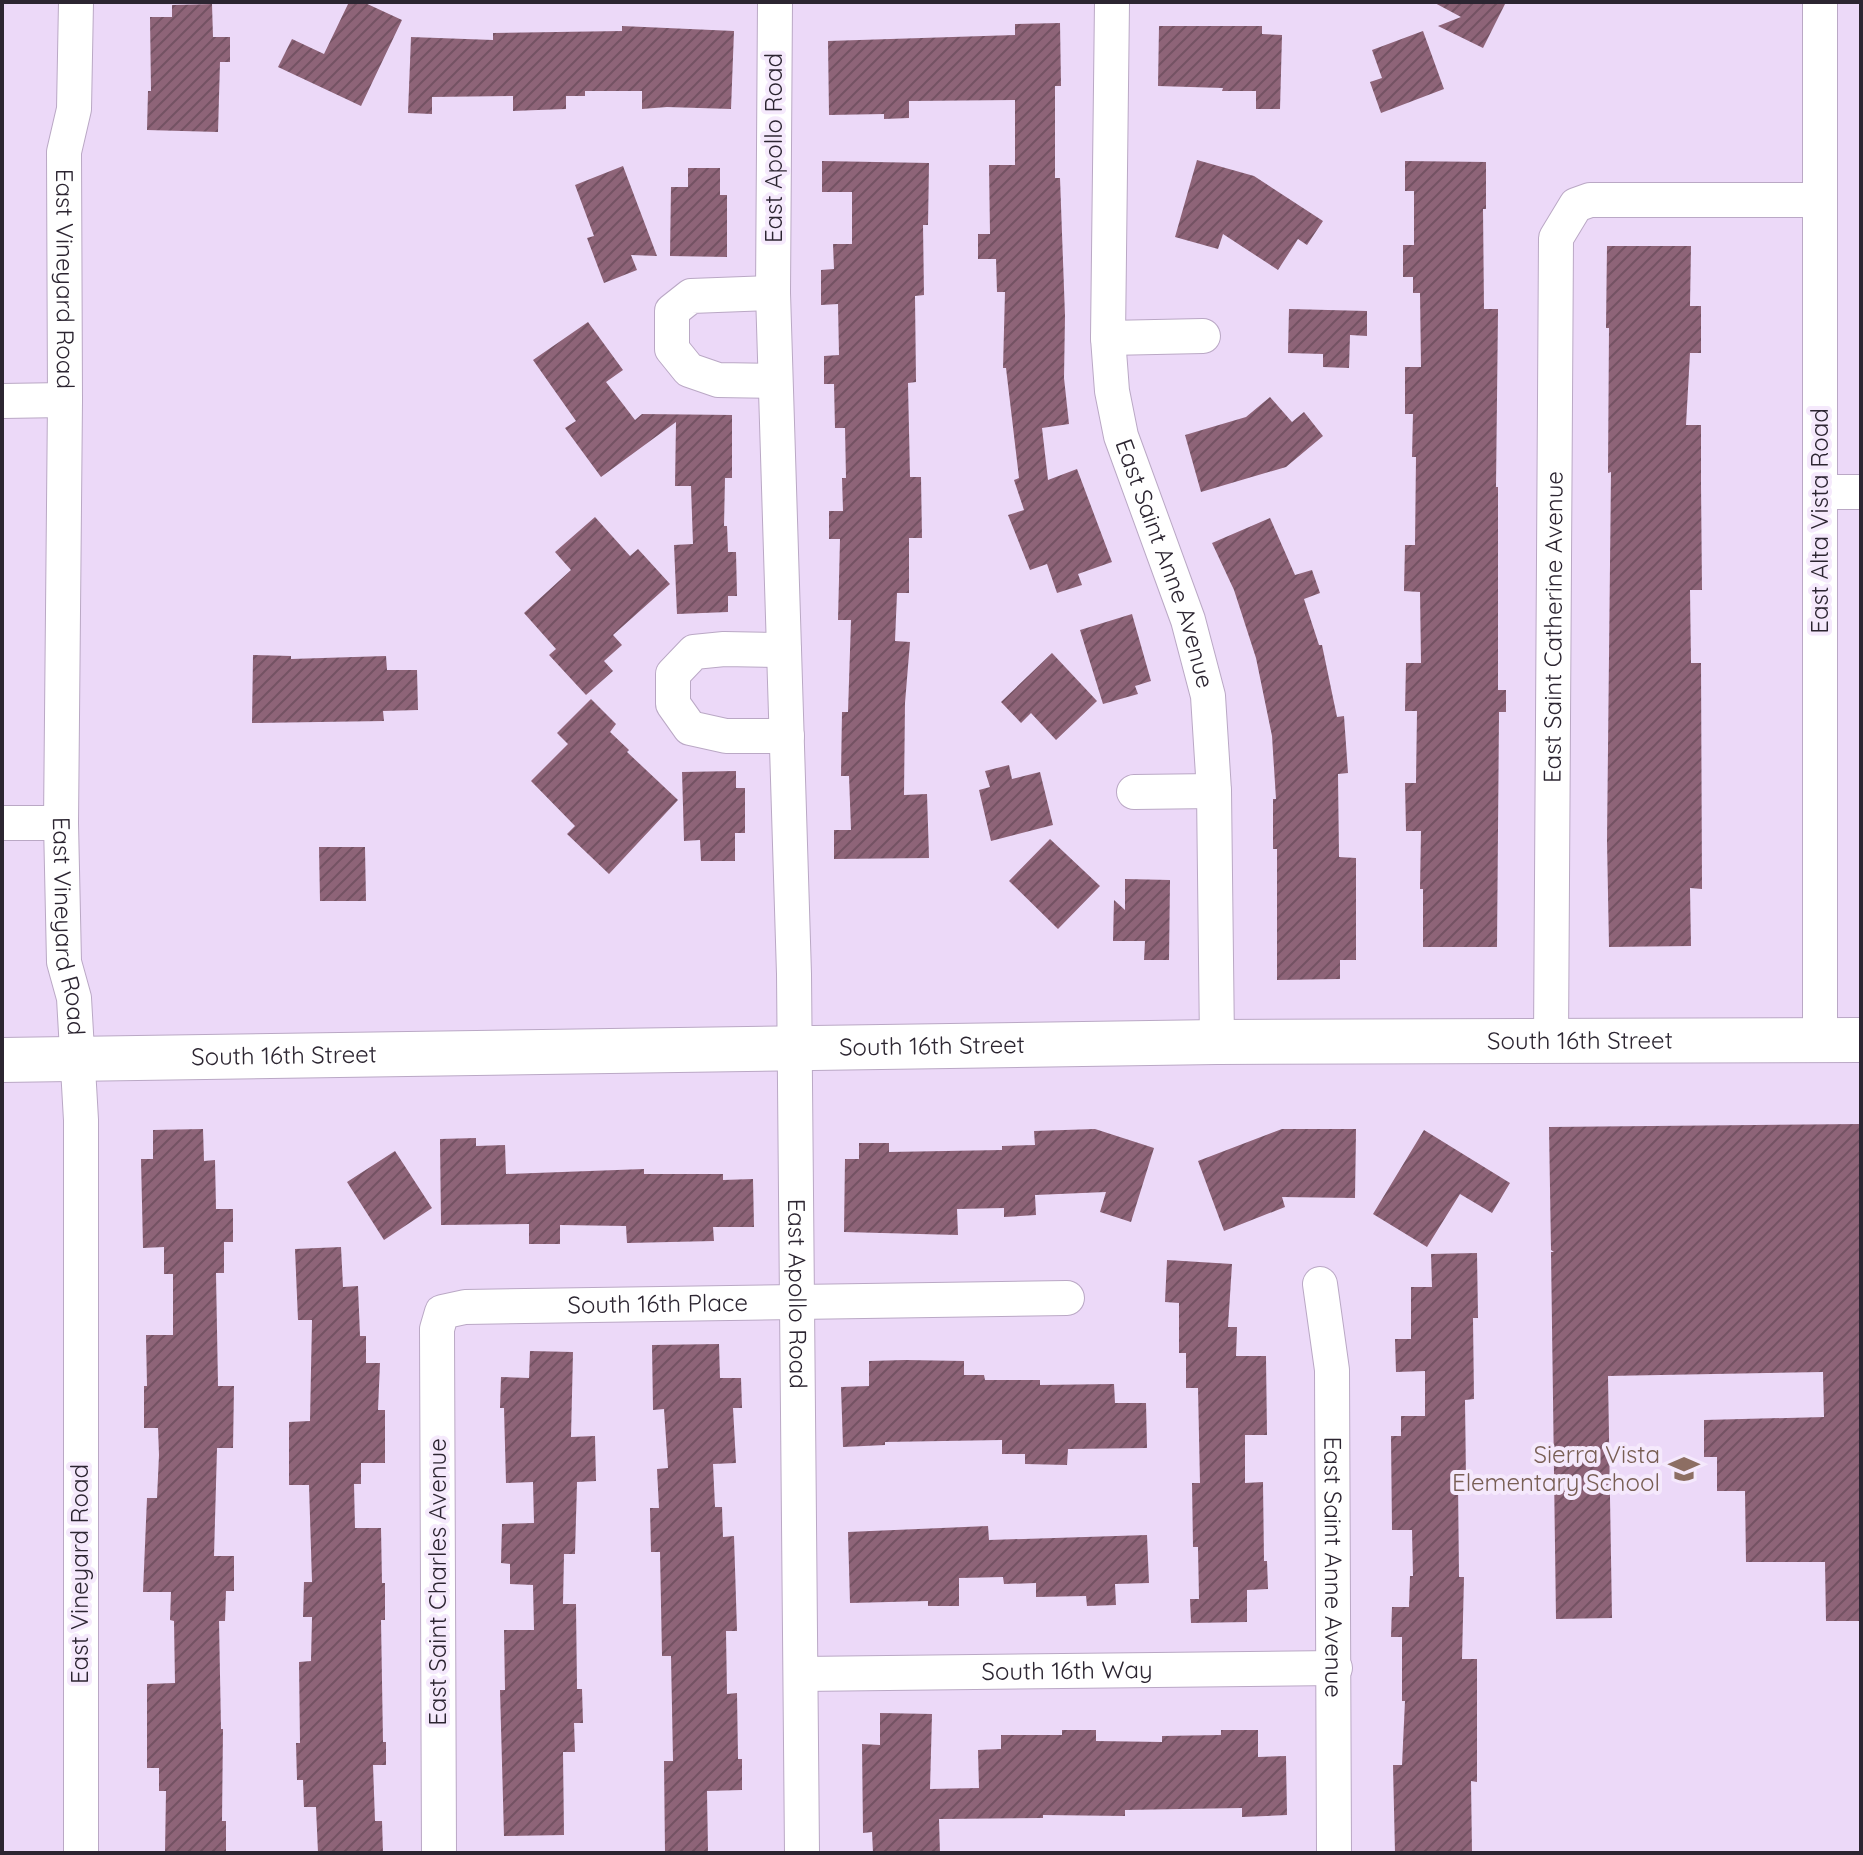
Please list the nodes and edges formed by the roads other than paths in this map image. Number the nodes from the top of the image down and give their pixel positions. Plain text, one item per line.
1 (76, 2) edge
2 (775, 2) edge
3 (1112, 2) edge
4 (1820, 2) edge
5 (1820, 200) junction
6 (773, 293) junction
7 (1203, 336) dead end
8 (1108, 338) junction
9 (774, 381) junction
10 (65, 400) junction
11 (2, 401) edge
12 (1820, 492) junction
13 (1861, 492) edge
14 (784, 650) junction
15 (787, 736) junction
16 (1214, 791) junction
17 (1134, 792) dead end
18 (2, 823) edge
19 (61, 823) junction
20 (1840, 1040) edge
21 (1551, 1041) junction
22 (1217, 1042) junction
23 (795, 1047) junction
24 (2, 1060) edge
25 (78, 1061) junction
26 (1320, 1284) dead end
27 (1067, 1298) dead end
28 (798, 1302) junction
29 (442, 1312) joint
30 (1335, 1668) junction
31 (801, 1674) junction
32 (81, 1853) edge
33 (439, 1853) edge
34 (802, 1853) edge
35 (1334, 1853) edge

1 - 10 street, East Vineyard Road
2 - 6 street, East Apollo Road
3 - 8 street, East Saint Anne Avenue
4 - 5 street, East Alta Vista Road
5 - 12 street, East Alta Vista Road
5 - 21 street, East Saint Catherine Avenue
6 - 9 street, East Apollo Road
6 - 9 street
7 - 8 street
8 - 16 street, East Saint Anne Avenue
9 - 14 street, East Apollo Road
10 - 11 street
10 - 19 street, East Vineyard Road
12 - 13 street
12 - 20 street, East Alta Vista Road
14 - 15 street, East Apollo Road
14 - 15 street
15 - 23 street, East Apollo Road
16 - 17 street
16 - 22 street, East Saint Anne Avenue
18 - 19 street
19 - 25 street, East Vineyard Road
20 - 21 main road, South 16th Street
21 - 22 main road, South 16th Street
22 - 23 main road, South 16th Street
23 - 25 main road, South 16th Street
23 - 28 street, East Apollo Road
24 - 25 main road, South 16th Street
25 - 32 street, East Vineyard Road
26 - 30 street, East Saint Anne Avenue
27 - 28 street, South 16th Place
28 - 29 street, South 16th Place
28 - 31 street, East Apollo Road
29 - 33 street, East Saint Charles Avenue
30 - 31 street, South 16th Way
30 - 35 street, East Saint Anne Avenue
31 - 34 street, East Apollo Road

